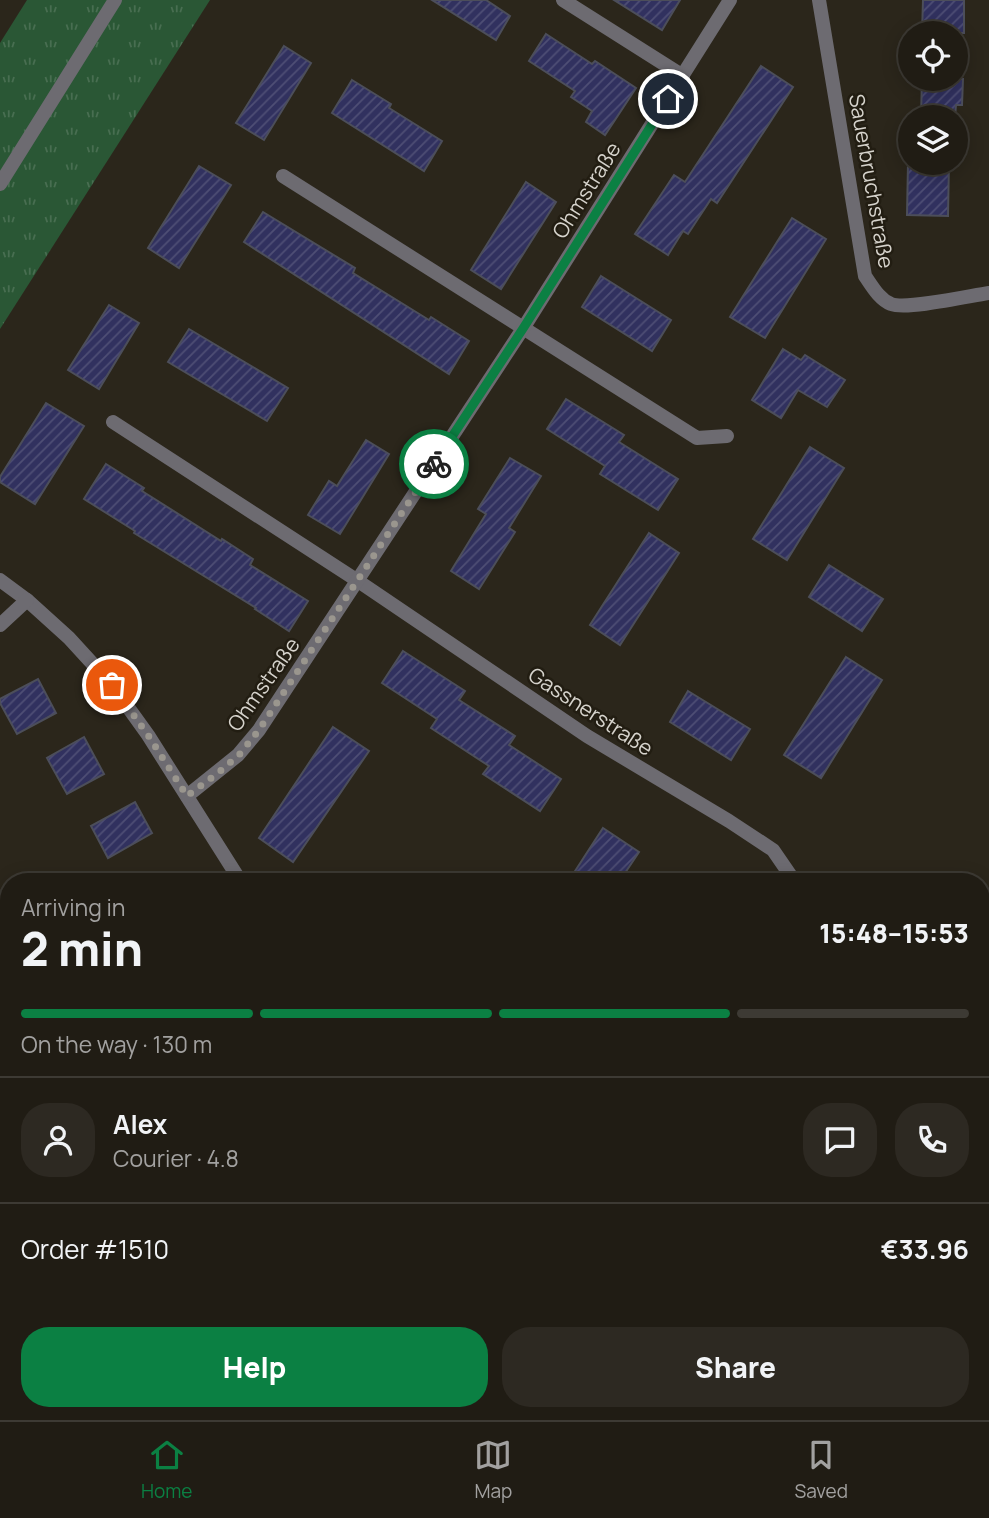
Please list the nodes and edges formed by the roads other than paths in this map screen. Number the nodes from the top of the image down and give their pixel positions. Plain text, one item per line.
1 (115, 0) edge
2 (563, 0) edge
3 (730, 0) edge
4 (819, 0) edge
5 (683, 76) junction
6 (283, 176) dead end
7 (0, 184) edge
8 (989, 293) edge
9 (524, 327) junction
10 (113, 422) dead end
11 (727, 436) dead end
12 (0, 580) edge
13 (358, 581) junction
14 (27, 600) junction
15 (0, 625) edge
16 (187, 796) junction
17 (235, 873) edge
18 (789, 873) edge

1 - 7 street
2 - 5 street
3 - 5 street, Ohmstraße
4 - 8 street, Sauerbruchstraße
5 - 9 street, Ohmstraße
6 - 9 street
9 - 11 street
9 - 13 street, Ohmstraße
10 - 13 street
12 - 14 street
13 - 16 street, Ohmstraße
13 - 18 street, Gassnerstraße
14 - 15 street
14 - 16 street
16 - 17 street

